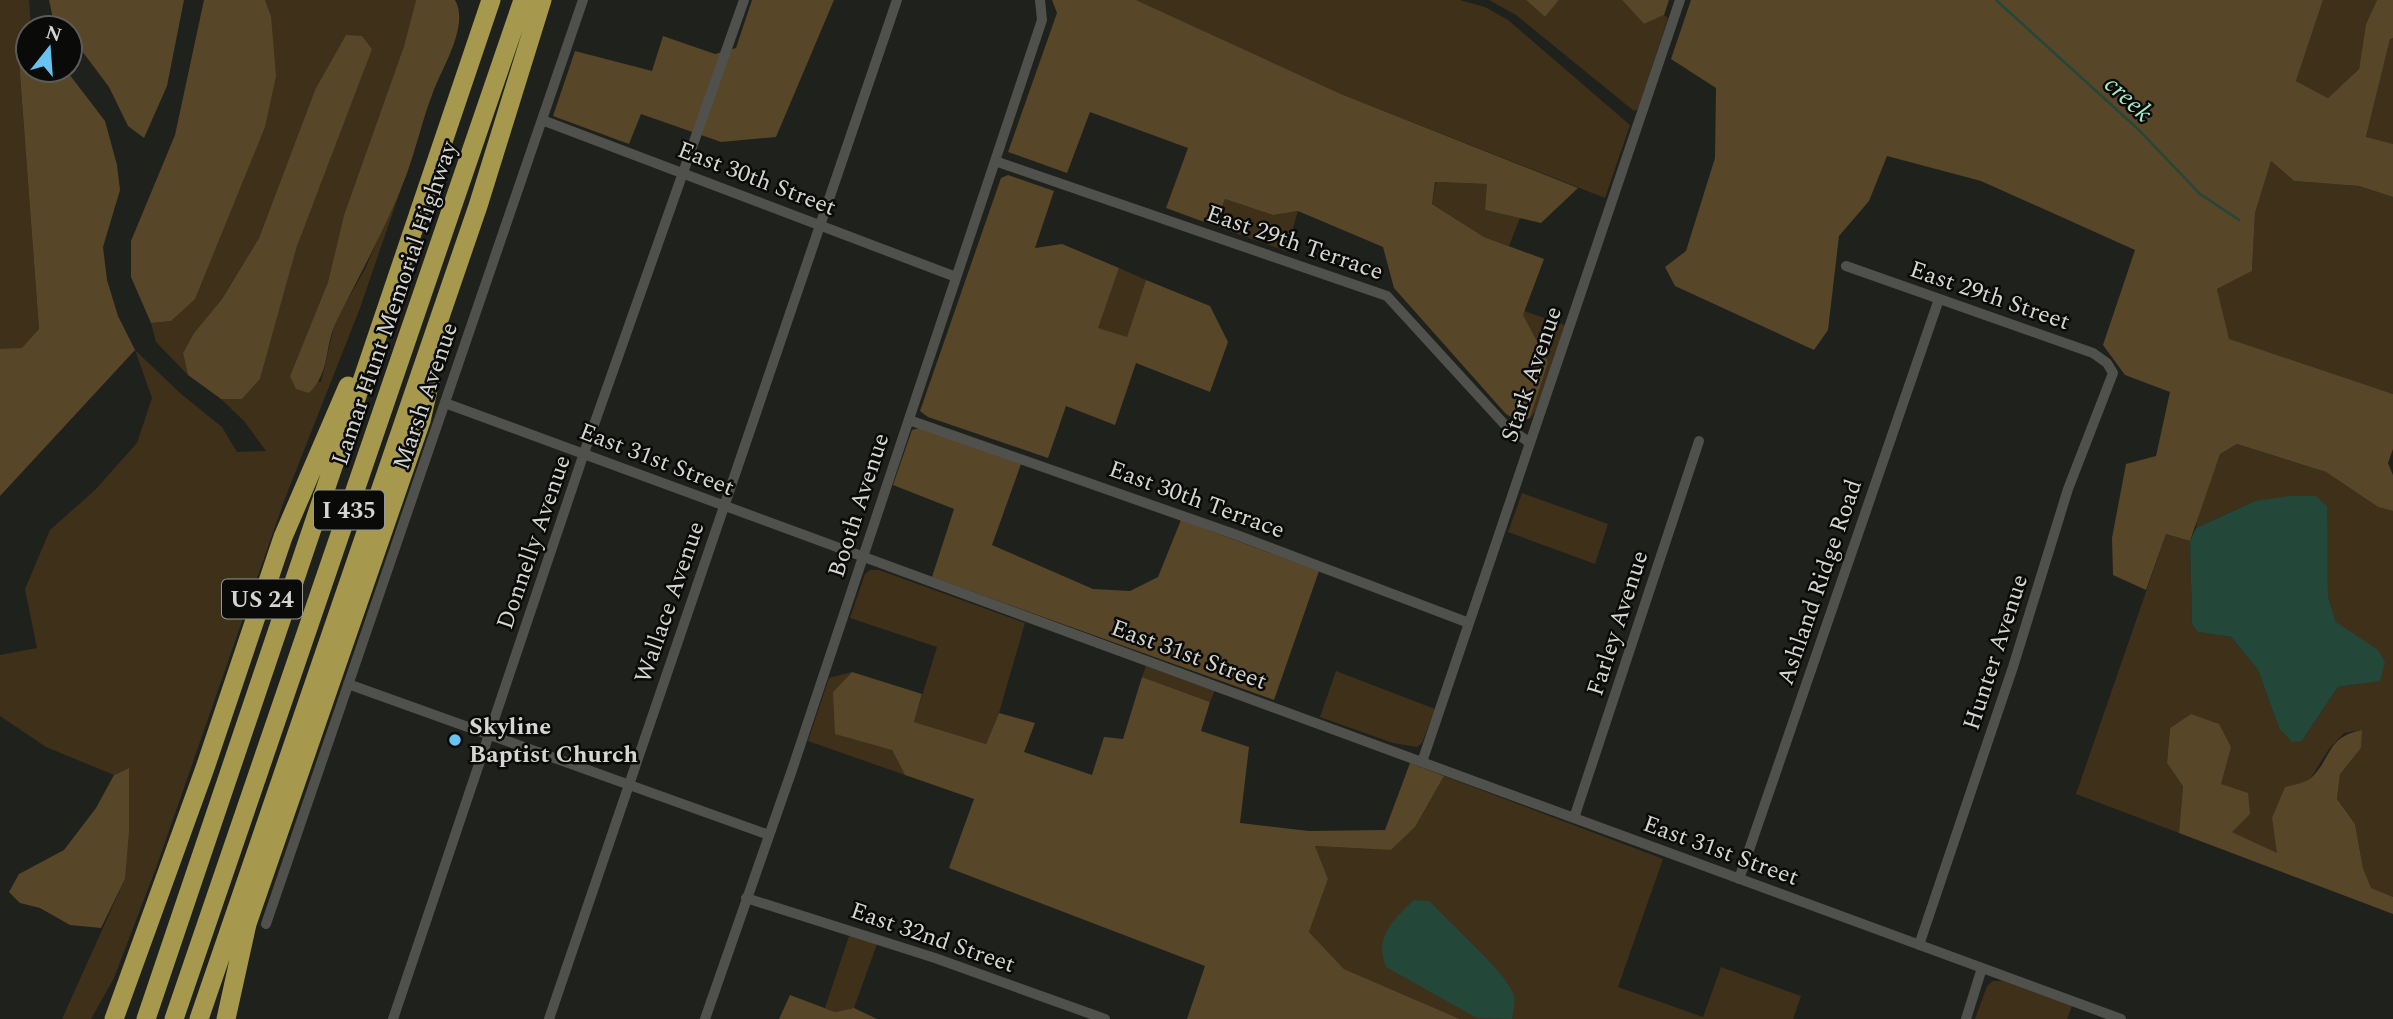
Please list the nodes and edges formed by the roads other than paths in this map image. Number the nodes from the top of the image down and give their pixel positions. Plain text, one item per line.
1 (491, 0) edge
2 (523, 0) edge
3 (542, 0) edge
4 (583, 0) edge
5 (744, 0) edge
6 (897, 0) edge
7 (1680, 0) edge
8 (1041, 1) edge
9 (542, 120) junction
10 (995, 161) junction
11 (683, 172) junction
12 (821, 226) junction
13 (1846, 267) dead end
14 (956, 277) junction
15 (1939, 299) junction
16 (435, 333) junction
17 (376, 340) junction
18 (2113, 373) joint
19 (445, 404) junction
20 (909, 420) junction
21 (1699, 441) dead end
22 (1530, 443) junction
23 (584, 453) junction
24 (723, 506) junction
25 (863, 558) junction
26 (1469, 623) junction
27 (348, 684) junction
28 (490, 734) junction
29 (1422, 762) junction
30 (629, 783) junction
31 (1574, 818) junction
32 (769, 835) junction
33 (1739, 879) junction
34 (747, 898) junction
35 (266, 924) dead end
36 (1919, 945) junction
37 (1982, 968) junction
38 (134, 969) junction
39 (108, 1019) edge
40 (114, 1019) edge
41 (146, 1019) edge
42 (174, 1019) edge
43 (200, 1019) edge
44 (226, 1019) edge
45 (393, 1019) edge
46 (549, 1019) edge
47 (705, 1019) edge
48 (1105, 1019) edge
49 (1966, 1019) edge
50 (2121, 1019) edge

1 - 17 highway, Lamar Hunt Memorial Highway / I 435
2 - 42 highway, Lamar Hunt Memorial Highway / I 435
3 - 16 highway
4 - 9 street, Marsh Avenue
5 - 11 street, Donnelly Avenue
6 - 12 street, Wallace Avenue
7 - 22 street, Stark Avenue
8 - 10 street, Booth Avenue
9 - 11 street, East 30th Street
9 - 19 street, Marsh Avenue
10 - 14 street, Booth Avenue
10 - 22 street, East 29th Terrace
11 - 12 street, East 30th Street
11 - 23 street, Donnelly Avenue
12 - 14 street, East 30th Street
12 - 24 street, Wallace Avenue
13 - 15 street, East 29th Street
14 - 20 street, Booth Avenue
15 - 18 street, East 29th Street
15 - 33 street, Ashland Ridge Road
16 - 43 highway
16 - 44 highway
17 - 38 highway, US 24
17 - 41 highway, Lamar Hunt Memorial Highway / I 435
18 - 36 street, Hunter Avenue
19 - 23 street, East 31st Street
19 - 27 street, Marsh Avenue
20 - 25 street, Booth Avenue
20 - 26 street, East 30th Terrace
21 - 31 street, Farley Avenue
22 - 26 street, Stark Avenue
23 - 24 street, East 31st Street
23 - 28 street, Donnelly Avenue
24 - 25 street, East 31st Street
24 - 30 street, Wallace Avenue
25 - 29 street, East 31st Street
25 - 32 street, Booth Avenue
26 - 29 street, Stark Avenue
27 - 28 street
27 - 35 street, Marsh Avenue
28 - 30 street
28 - 45 street, Donnelly Avenue
29 - 31 street, East 31st Street
30 - 32 street
30 - 46 street, Wallace Avenue
31 - 33 street, East 31st Street
32 - 34 street, Booth Avenue
33 - 36 street, East 31st Street
34 - 47 street, Booth Avenue
34 - 48 street, East 32nd Street
36 - 37 street, East 31st Street
37 - 49 street
37 - 50 street, East 31st Street
38 - 39 highway, US 24
38 - 40 highway

